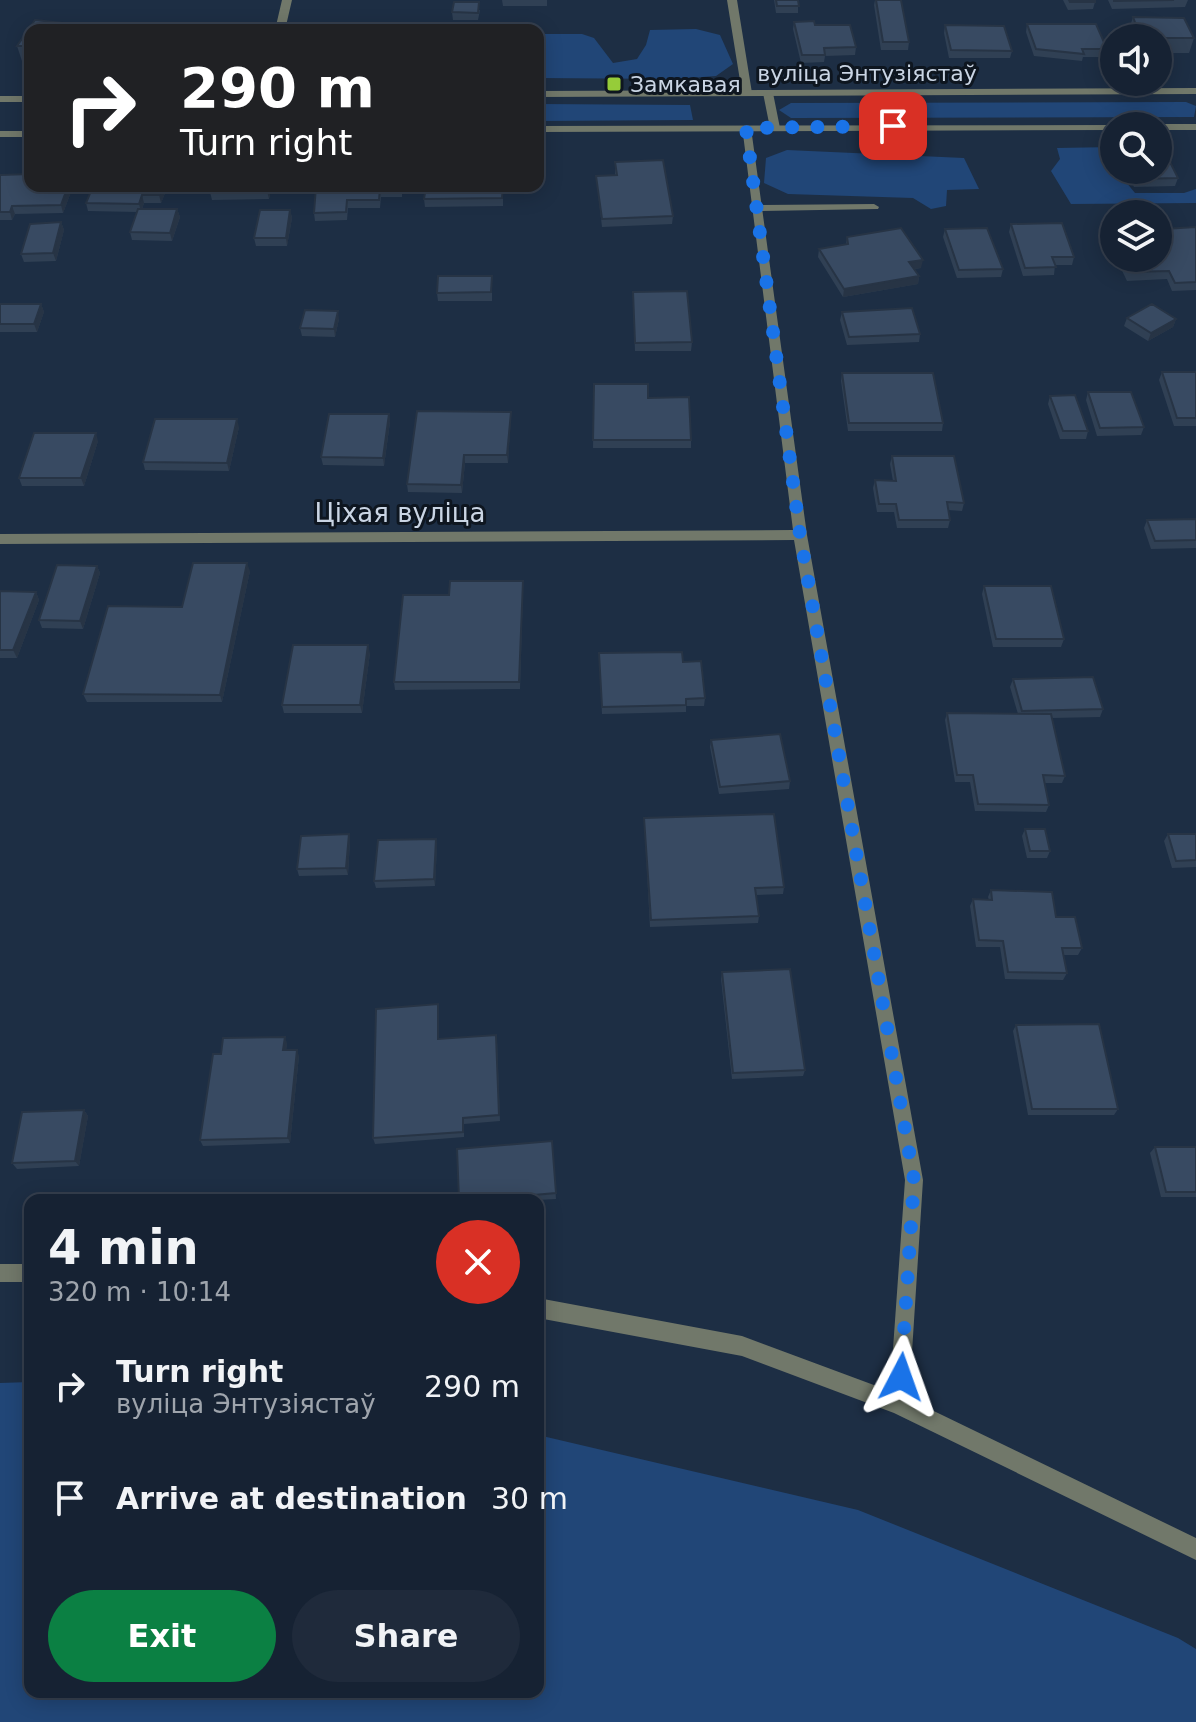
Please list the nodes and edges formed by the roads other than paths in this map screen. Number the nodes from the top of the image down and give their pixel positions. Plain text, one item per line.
1 (287, 0) edge
2 (732, 0) edge
3 (281, 24) edge
4 (1196, 91) edge
5 (747, 93) junction
6 (768, 93) junction
7 (544, 94) edge
8 (0, 99) edge
9 (24, 99) edge
10 (1100, 127) edge
11 (1172, 127) edge
12 (1196, 127) edge
13 (746, 128) junction
14 (775, 128) junction
15 (544, 129) edge
16 (0, 134) edge
17 (24, 134) edge
18 (874, 207) dead end
19 (757, 208) junction
20 (800, 535) junction
21 (0, 539) edge
22 (0, 1273) edge
23 (24, 1273) edge
24 (544, 1309) edge
25 (899, 1405) junction
26 (1196, 1549) edge

1 - 3 street
2 - 5 street
4 - 6 street, вуліца Энтузіястаў
5 - 6 street, вуліца Энтузіястаў
5 - 7 street, вуліца Энтузіястаў
6 - 14 street
8 - 9 street
10 - 14 street
11 - 12 street
13 - 14 street
13 - 15 street
13 - 19 street
16 - 17 street
18 - 19 street
19 - 20 street
20 - 21 street, Ціхая вуліца
20 - 25 street
22 - 23 street
24 - 25 street
25 - 26 street

